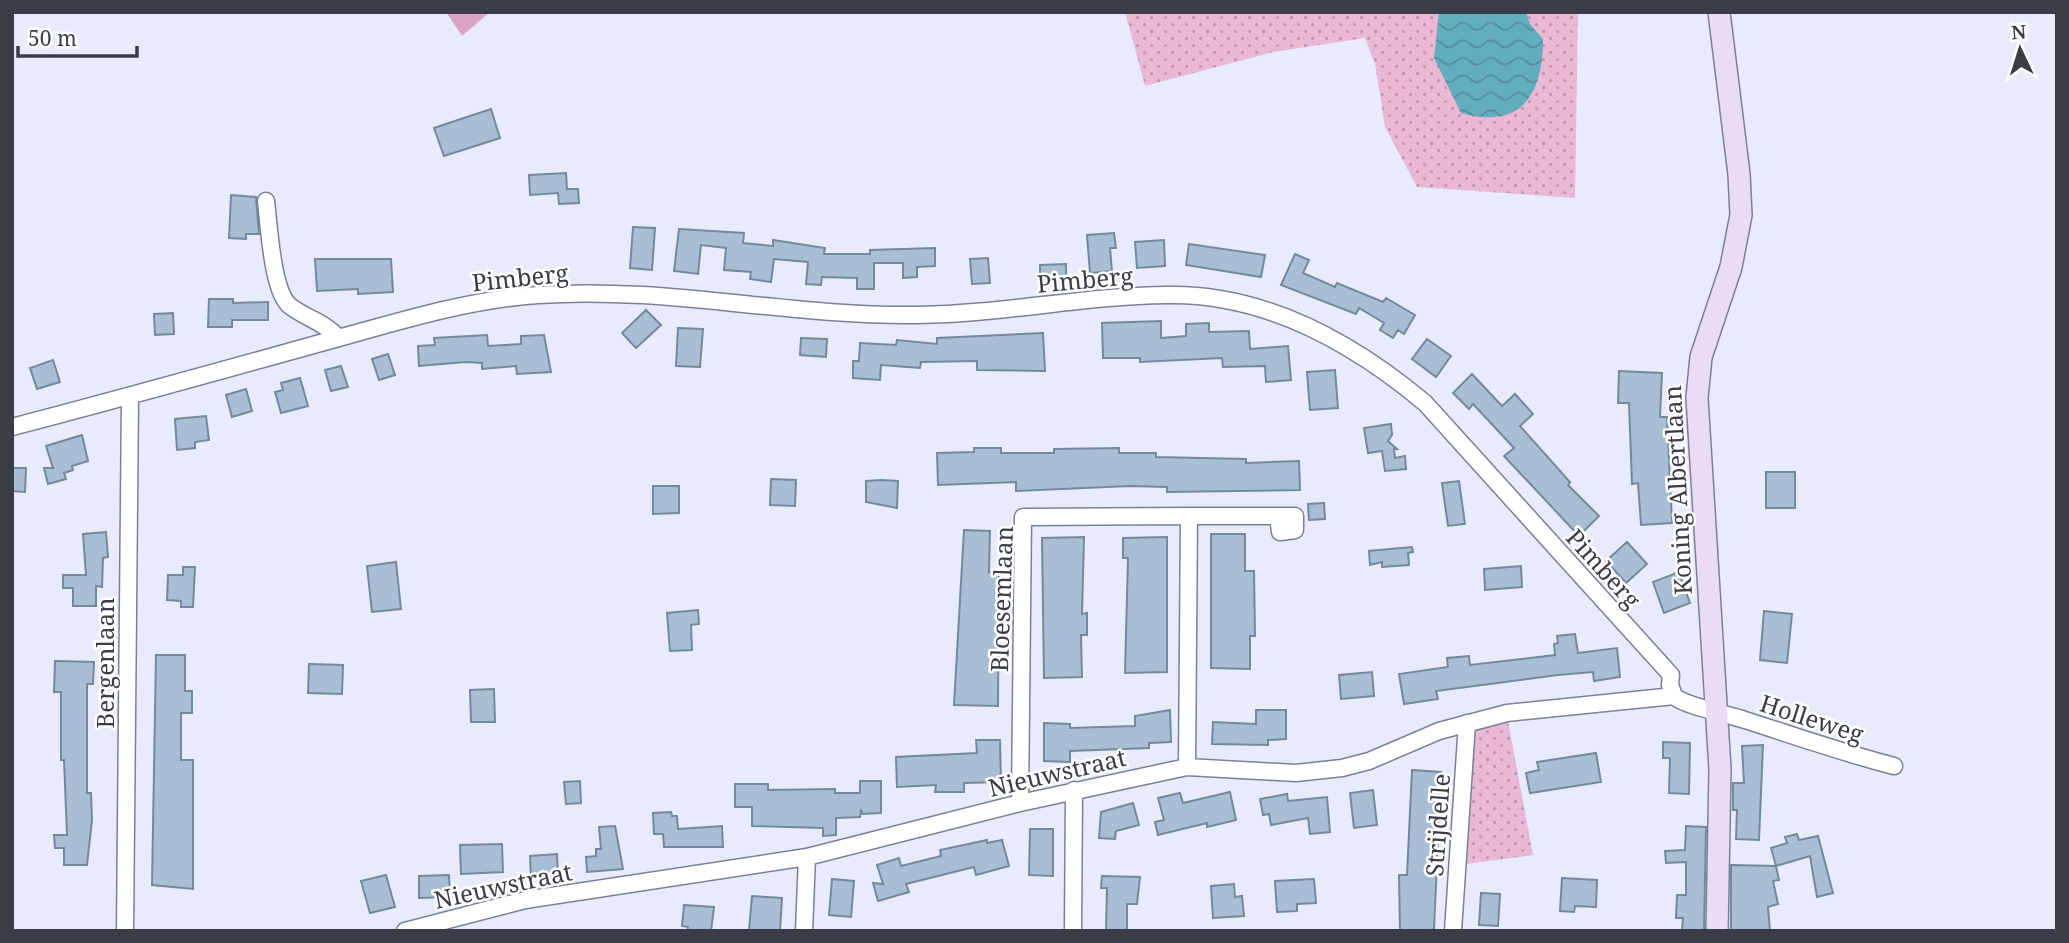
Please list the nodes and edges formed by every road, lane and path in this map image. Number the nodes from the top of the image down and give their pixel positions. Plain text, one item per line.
1 (1718, 12) edge
2 (266, 201) dead end
3 (339, 338) junction
4 (131, 396) junction
5 (12, 427) edge
6 (1189, 516) junction
7 (1278, 516) dead end
8 (1674, 696) junction
9 (1716, 712) junction
10 (1467, 723) junction
11 (1894, 766) dead end
12 (1187, 767) junction
13 (1074, 790) junction
14 (1020, 803) junction
15 (807, 857) junction
16 (125, 931) edge
17 (405, 931) edge
18 (804, 931) edge
19 (1073, 931) edge
20 (1453, 931) edge
21 (1717, 931) edge

1 - 9 street, Koning Albertlaan
2 - 3 street
3 - 4 street, Pimberg
3 - 8 street, Pimberg
4 - 5 street, Pimberg
4 - 16 street, Bergenlaan
6 - 7 street, Bloesemlaan
6 - 12 street
6 - 14 street, Bloesemlaan
8 - 9 street, Nieuwstraat
8 - 10 street, Nieuwstraat
9 - 11 street, Holleweg
9 - 21 street, Koning Albertlaan
10 - 12 street, Nieuwstraat
10 - 20 street, Strijdelle
12 - 13 street, Nieuwstraat
13 - 14 street, Nieuwstraat
13 - 19 street
14 - 15 street, Nieuwstraat
15 - 17 street, Nieuwstraat
15 - 18 street

